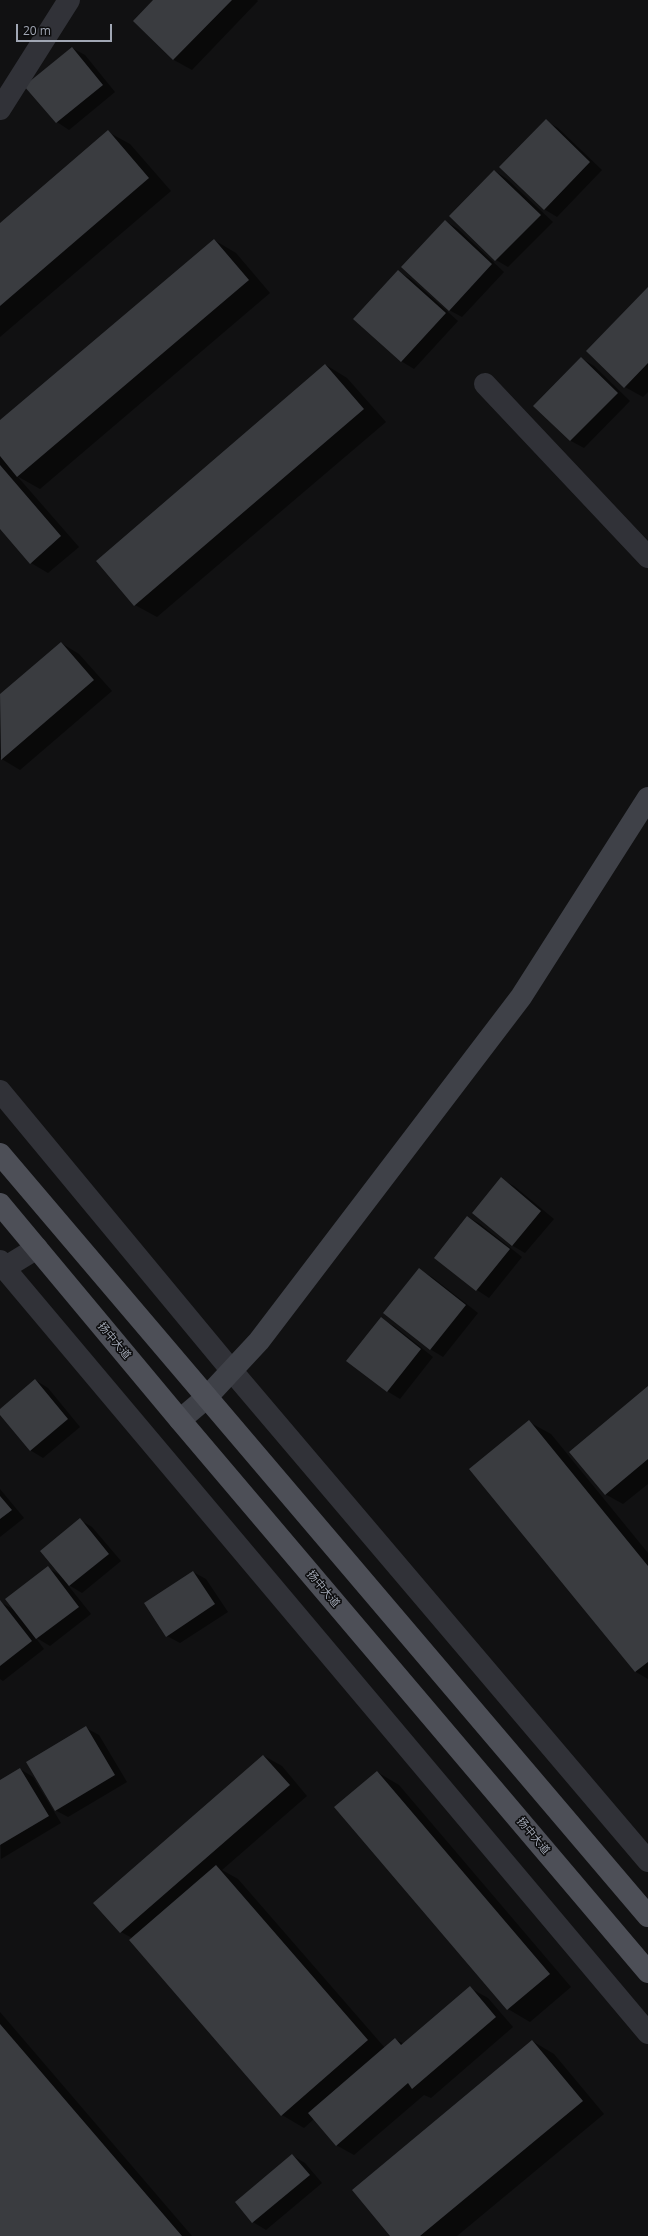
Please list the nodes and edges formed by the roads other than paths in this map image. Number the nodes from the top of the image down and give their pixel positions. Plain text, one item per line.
1 (69, 0) edge
2 (0, 109) edge
3 (485, 384) dead end
4 (648, 557) edge
5 (648, 798) edge
6 (0, 1091) edge
7 (0, 1154) edge
8 (0, 1204) edge
9 (37, 1248) junction
10 (0, 1262) edge
11 (232, 1371) junction
12 (206, 1398) junction
13 (180, 1420) junction
14 (648, 1861) edge
15 (648, 1916) edge
16 (648, 1972) edge
17 (648, 2033) edge

1 - 2 street
3 - 4 street
5 - 11 street
6 - 11 street
7 - 12 main road
8 - 9 main road, 扬中大道
9 - 10 street
9 - 13 main road, 扬中大道
10 - 17 street
11 - 12 street
11 - 14 street
12 - 13 street
12 - 15 main road
13 - 16 main road, 扬中大道

